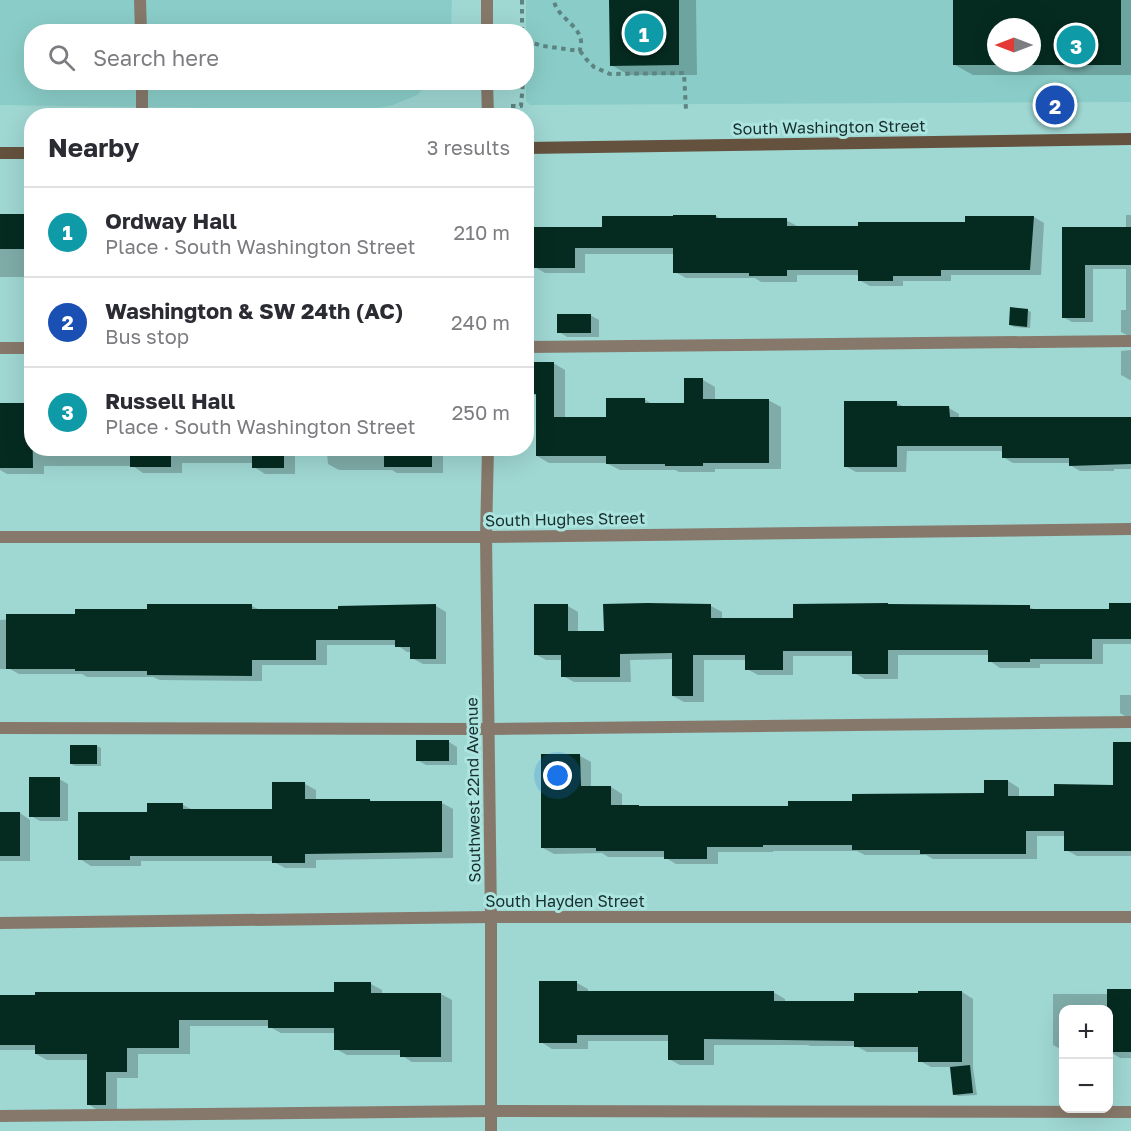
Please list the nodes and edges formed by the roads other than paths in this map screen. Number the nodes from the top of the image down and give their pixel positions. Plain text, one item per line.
1 (140, 0) edge
2 (488, 0) edge
3 (141, 24) edge
4 (488, 24) edge
5 (142, 90) edge
6 (488, 90) edge
7 (142, 108) edge
8 (488, 108) edge
9 (1131, 139) edge
10 (534, 148) edge
11 (0, 153) edge
12 (24, 153) edge
13 (1131, 341) edge
14 (534, 347) edge
15 (0, 348) edge
16 (24, 348) edge
17 (488, 456) edge
18 (1131, 529) edge
19 (0, 537) edge
20 (486, 537) junction
21 (1131, 722) edge
22 (0, 728) edge
23 (489, 729) junction
24 (491, 917) junction
25 (1131, 917) edge
26 (0, 923) edge
27 (491, 1111) junction
28 (1131, 1112) edge
29 (0, 1116) edge
30 (491, 1131) edge

1 - 3 street
2 - 4 street
5 - 7 street
6 - 8 street
9 - 10 main road, South Washington Street
11 - 12 main road
13 - 14 street
15 - 16 street
17 - 20 street, Southwest 22nd Avenue
18 - 20 street, South Hughes Street
19 - 20 street, South Hughes Street
20 - 23 street, Southwest 22nd Avenue
21 - 23 street
22 - 23 street
23 - 24 street, Southwest 22nd Avenue
24 - 25 street, South Hayden Street
24 - 26 street, South Hayden Street
24 - 27 street, Southwest 22nd Avenue
27 - 28 street
27 - 29 street
27 - 30 street, Southwest 22nd Avenue

